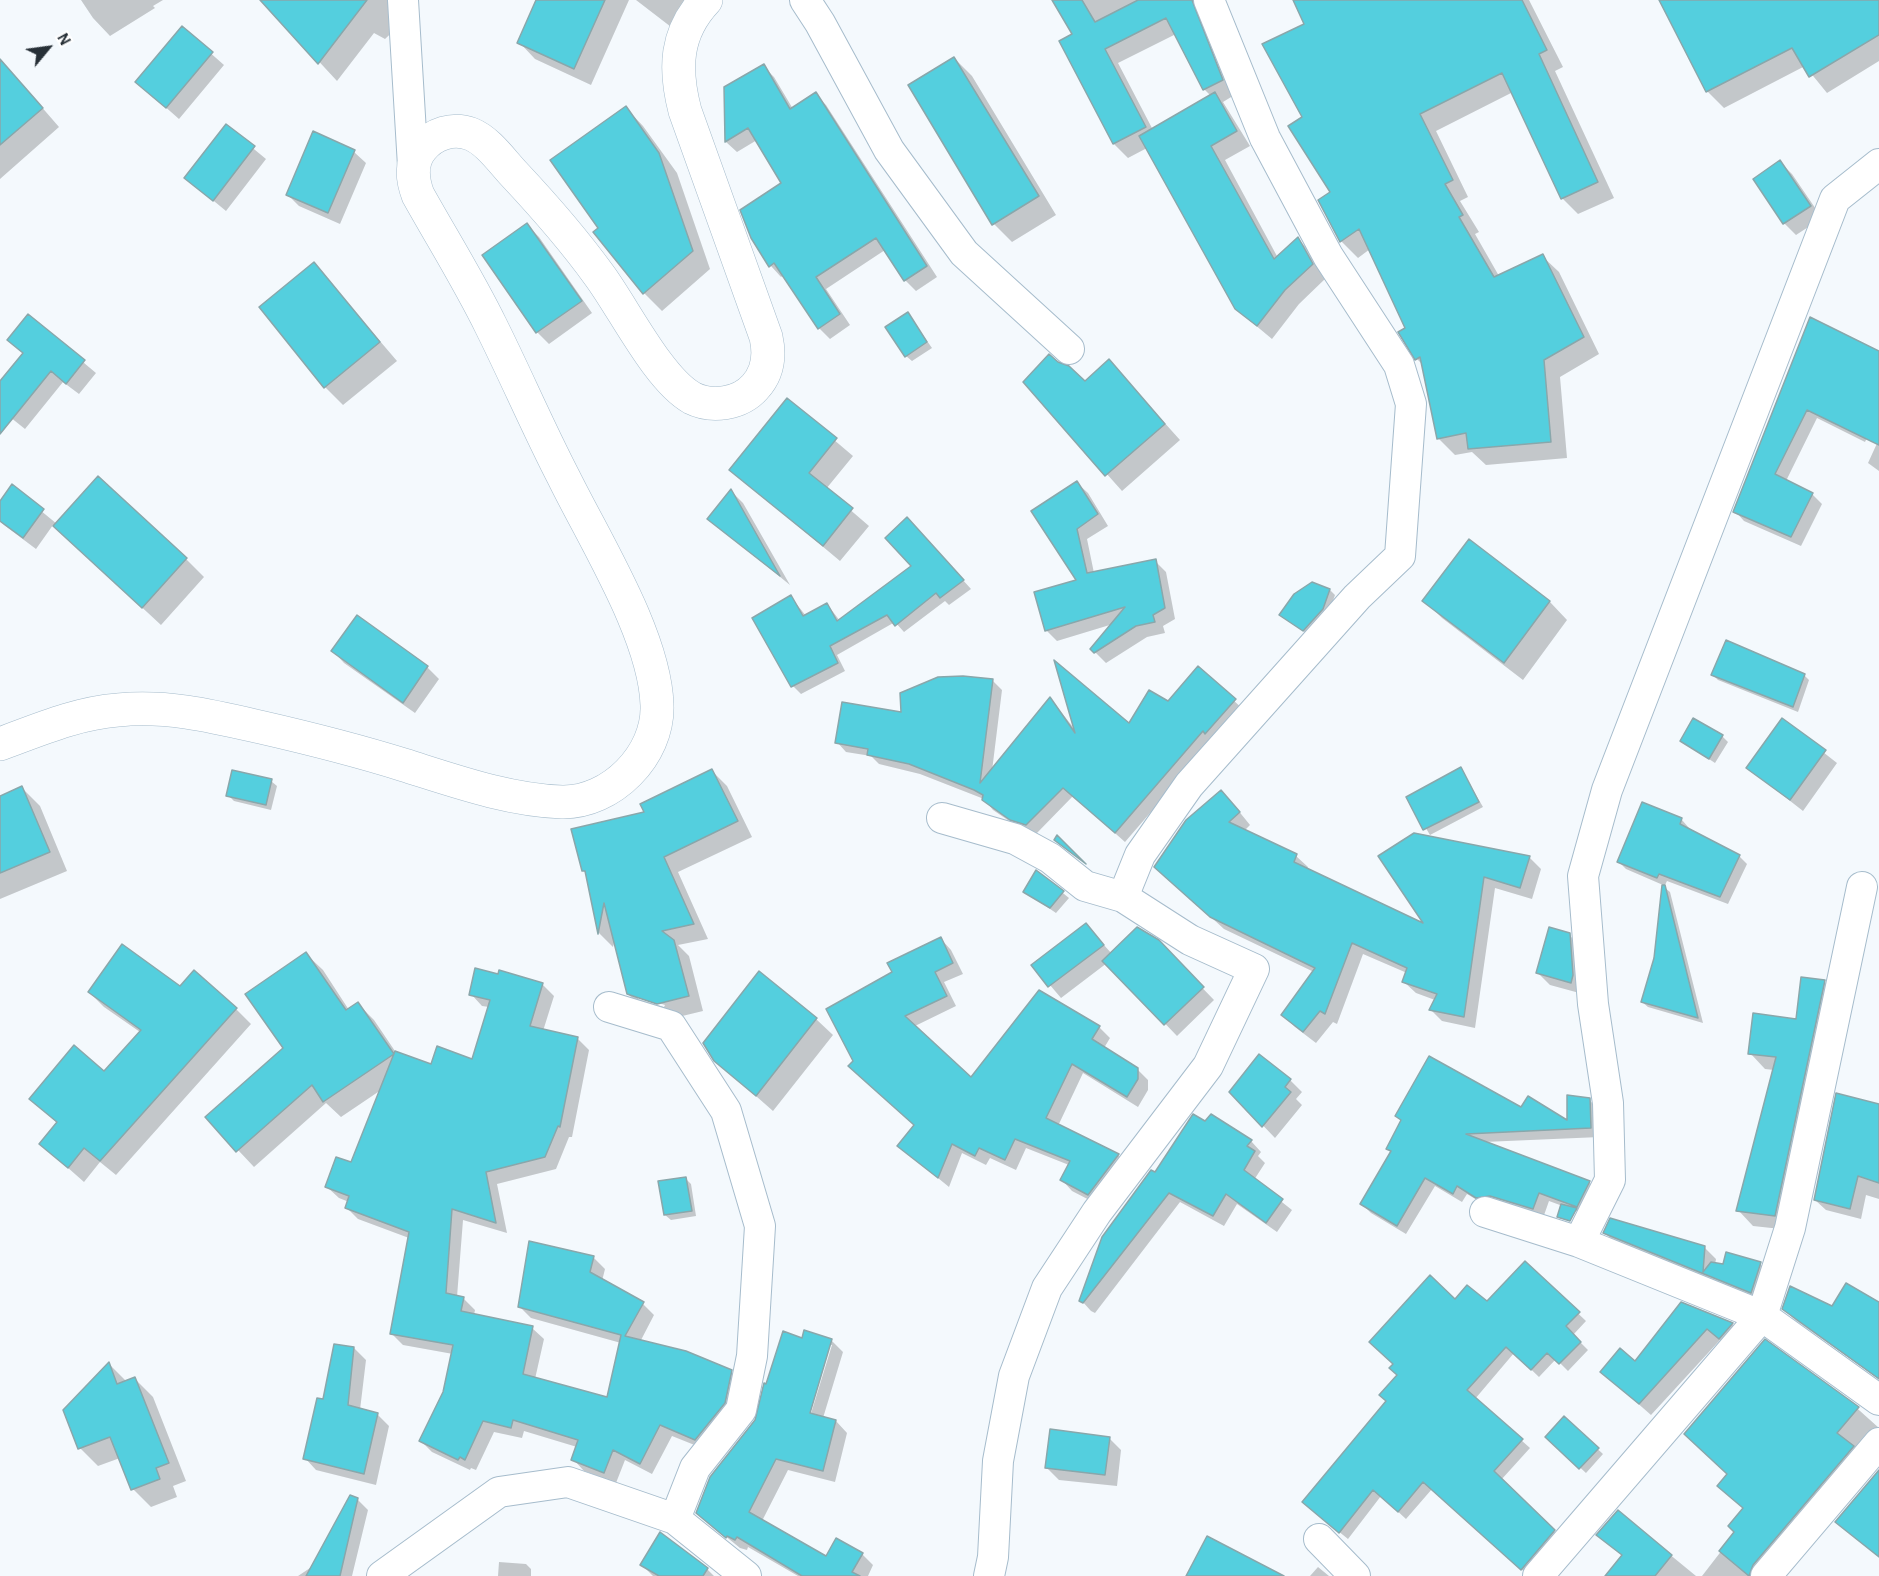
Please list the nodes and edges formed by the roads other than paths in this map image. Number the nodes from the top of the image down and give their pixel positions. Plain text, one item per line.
1 (403, 0) edge
2 (706, 0) edge
3 (805, 0) edge
4 (1209, 0) edge
5 (1879, 164) edge
6 (413, 165) junction
7 (1069, 349) dead end
8 (0, 744) edge
9 (942, 818) dead end
10 (1862, 887) dead end
11 (1123, 897) junction
12 (609, 1007) dead end
13 (1485, 1212) dead end
14 (1580, 1242) junction
15 (1762, 1316) junction
16 (1879, 1400) edge
17 (1879, 1443) edge
18 (675, 1519) junction
19 (1319, 1539) dead end
20 (382, 1576) edge
21 (746, 1576) edge
22 (989, 1576) edge
23 (1355, 1576) edge
24 (1538, 1576) edge
25 (1766, 1576) edge

1 - 6 street
2 - 6 street
3 - 7 street
4 - 11 street
5 - 14 street
6 - 8 street
9 - 11 street
10 - 15 street
11 - 22 street
12 - 18 street
13 - 14 street
14 - 15 street
15 - 16 street
15 - 24 street
17 - 25 street
18 - 20 street
18 - 21 street
19 - 23 street

